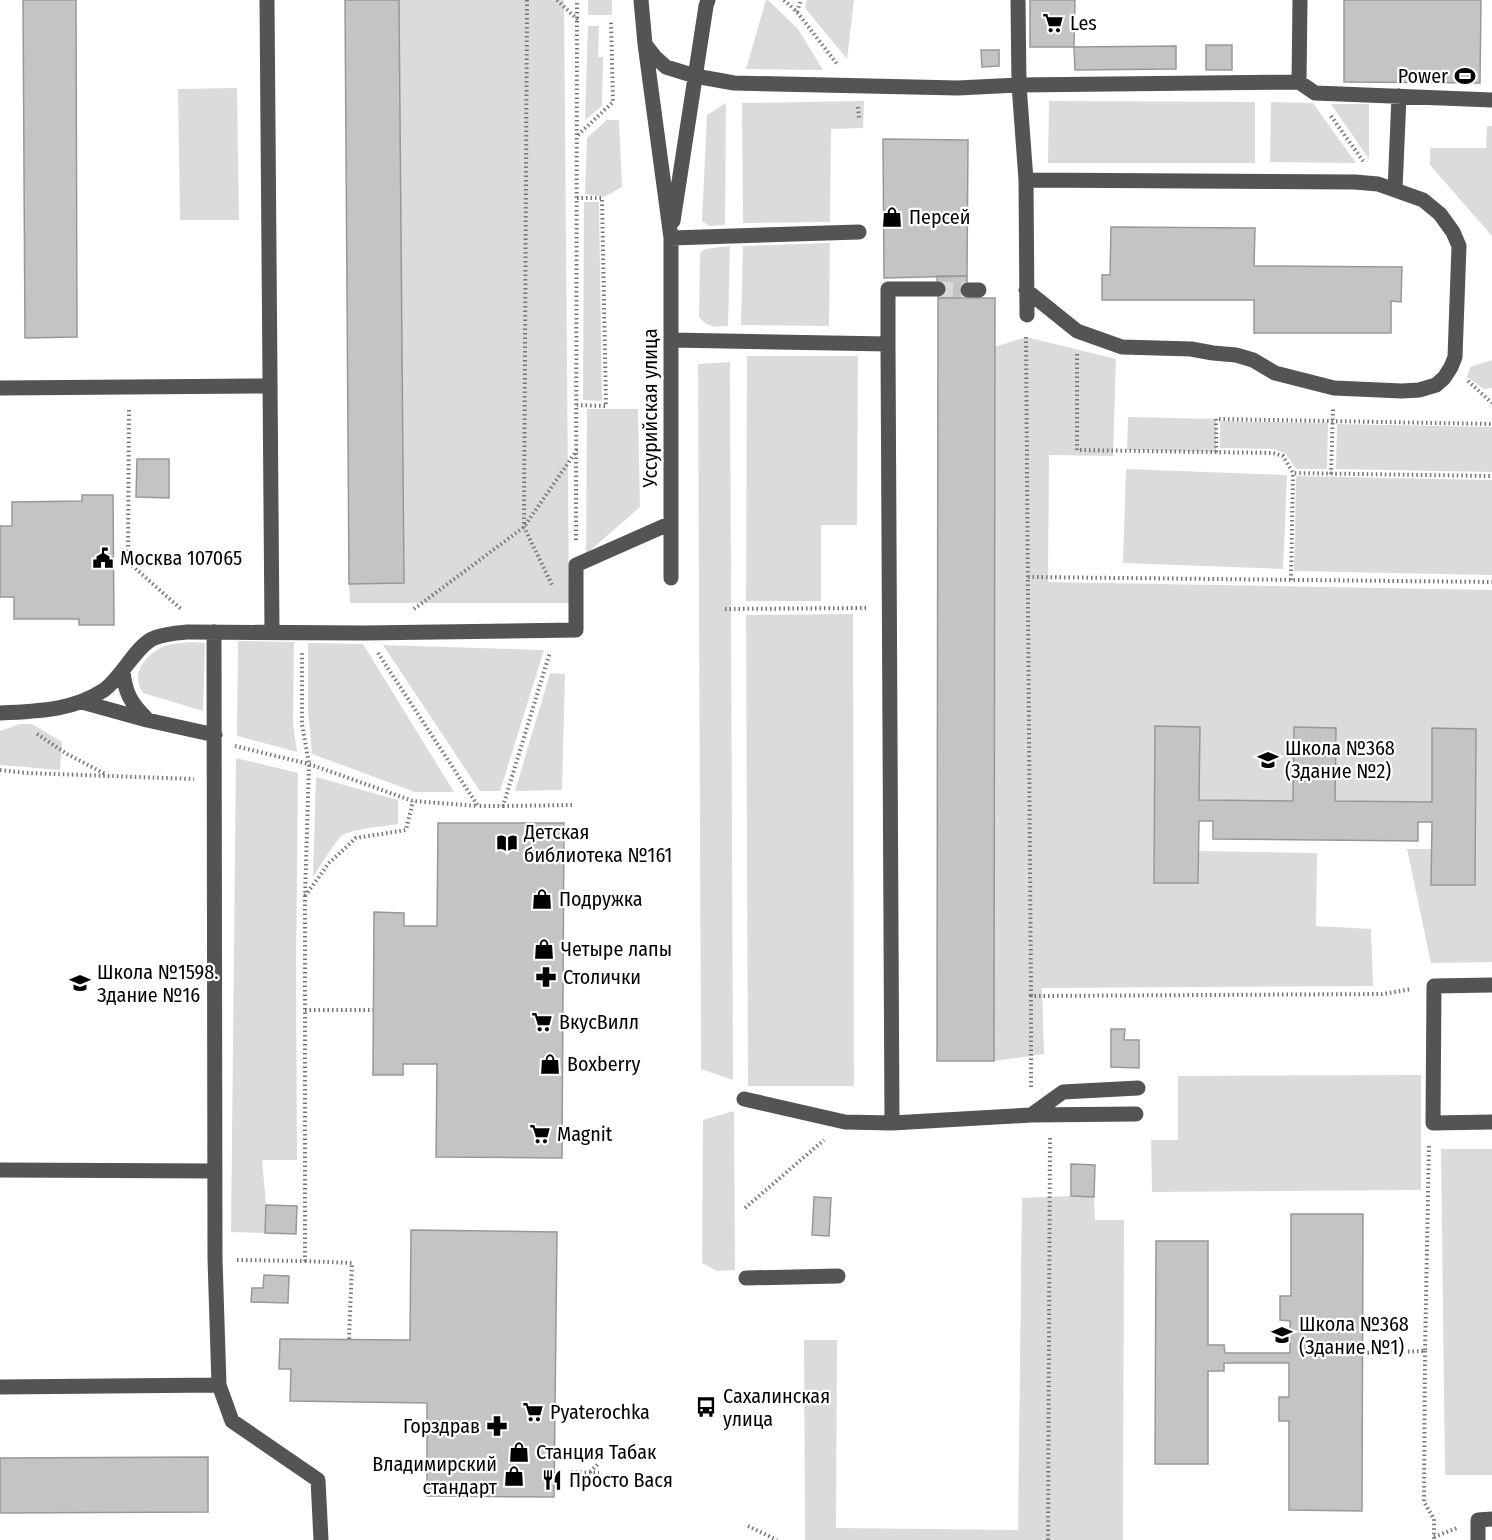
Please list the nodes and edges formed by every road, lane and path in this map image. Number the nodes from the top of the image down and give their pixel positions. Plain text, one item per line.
1 (267, 0) edge
2 (527, 0) edge
3 (557, 0) edge
4 (577, 0) edge
5 (641, 0) edge
6 (708, 0) edge
7 (784, 0) edge
8 (801, 0) edge
9 (1018, 0) edge
10 (1300, 0) edge
11 (797, 12) junction
12 (578, 20) junction
13 (611, 20) dead end
14 (645, 44) junction
15 (695, 76) junction
16 (1299, 82) junction
17 (1019, 85) junction
18 (855, 87) junction
19 (1315, 93) junction
20 (1399, 96) junction
21 (1492, 100) edge
22 (859, 119) dead end
23 (578, 135) junction
24 (1026, 180) junction
25 (1378, 184) junction
26 (1395, 190) junction
27 (577, 198) junction
28 (859, 232) dead end
29 (671, 238) junction
30 (938, 290) tunnel mouth
31 (1026, 290) junction
32 (1027, 315) joint
33 (1077, 331) junction
34 (671, 340) junction
35 (888, 344) junction
36 (1451, 367) junction
37 (270, 386) junction
38 (129, 387) junction
39 (0, 388) edge
40 (1334, 388) junction
41 (1492, 393) edge
42 (1483, 394) junction
43 (1492, 403) edge
44 (578, 405) junction
45 (1333, 421) junction
46 (1492, 424) edge
47 (577, 450) junction
48 (1216, 452) junction
49 (1293, 473) junction
50 (1332, 474) junction
51 (1492, 476) edge
52 (671, 523) junction
53 (524, 526) junction
54 (576, 565) junction
55 (1028, 577) junction
56 (672, 578) dead end
57 (1291, 580) junction
58 (1492, 582) edge
59 (554, 589) dead end
60 (889, 608) junction
61 (725, 609) dead end
62 (413, 610) dead end
63 (210, 632) junction
64 (272, 632) junction
65 (302, 633) junction
66 (364, 633) junction
67 (551, 646) dead end
68 (123, 671) junction
69 (82, 702) junction
70 (0, 713) edge
71 (147, 720) junction
72 (34, 732) dead end
73 (215, 738) junction
74 (309, 764) junction
75 (0, 770) edge
76 (106, 775) junction
77 (215, 780) junction
78 (413, 801) junction
79 (575, 805) dead end
80 (477, 806) junction
81 (503, 806) junction
82 (305, 897) junction
83 (1492, 985) edge
84 (1434, 986) junction
85 (1032, 996) junction
86 (305, 1010) junction
87 (373, 1010) dead end
88 (1138, 1088) dead end
89 (744, 1099) dead end
90 (1136, 1114) dead end
91 (1031, 1115) junction
92 (1050, 1115) junction
93 (845, 1122) junction
94 (1492, 1122) edge
95 (892, 1123) junction
96 (1433, 1123) junction
97 (0, 1170) edge
98 (215, 1171) junction
99 (745, 1208) dead end
100 (215, 1259) junction
101 (305, 1261) junction
102 (838, 1276) dead end
103 (746, 1278) dead end
104 (350, 1339) dead end
105 (1425, 1351) junction
106 (1363, 1353) dead end
107 (219, 1385) junction
108 (0, 1387) edge
109 (599, 1463) dead end
110 (571, 1472) dead end
111 (589, 1473) junction
112 (599, 1473) dead end
113 (1492, 1520) edge
114 (748, 1526) dead end
115 (321, 1540) edge
116 (777, 1540) edge
117 (1048, 1540) edge
118 (1434, 1540) edge
119 (1478, 1540) edge

1 - 37 lane
2 - 53 path
3 - 12 path
4 - 12 path
5 - 14 lane, Уссурийская улица
6 - 15 lane, Уссурийская улица
7 - 11 path
8 - 11 path
9 - 17 lane
10 - 16 lane
11 - 18 path
12 - 23 path
13 - 23 path
14 - 15 lane
14 - 29 lane, Уссурийская улица
15 - 18 lane
15 - 29 lane, Уссурийская улица
16 - 17 lane
16 - 19 lane
17 - 18 lane
17 - 24 lane
18 - 22 path
19 - 20 lane
19 - 25 path
20 - 21 lane
20 - 26 lane
23 - 27 path
24 - 25 lane
24 - 31 lane
25 - 26 lane
26 - 36 lane
27 - 44 path
27 - 44 path
28 - 29 lane
29 - 34 lane, Уссурийская улица
30 - 35 lane
31 - 32 lane
31 - 33 lane
32 - 55 path
33 - 40 lane
33 - 48 path
34 - 35 lane
34 - 52 lane, Уссурийская улица
35 - 60 lane
36 - 40 lane
36 - 42 path
37 - 38 lane
37 - 64 lane
38 - 39 lane
38 - 63 path
40 - 45 path
41 - 42 path
42 - 43 path
44 - 47 path
45 - 46 path
45 - 48 path
45 - 50 path
47 - 53 path
47 - 54 path
48 - 49 path
49 - 50 path
49 - 57 path
50 - 51 path
52 - 54 lane
52 - 56 lane, Уссурийская улица
53 - 59 path
53 - 62 path
54 - 66 lane
55 - 57 path
55 - 85 path
57 - 58 path
60 - 61 path
60 - 95 lane
63 - 64 lane
63 - 68 lane
63 - 73 lane
64 - 65 lane
65 - 66 lane
65 - 74 path
66 - 80 path
67 - 81 path
68 - 69 lane
68 - 71 lane
69 - 70 lane
69 - 71 lane
71 - 73 lane
72 - 76 path
73 - 74 path
73 - 77 lane
74 - 78 path
74 - 82 path
75 - 76 path
76 - 77 path
77 - 98 lane
78 - 80 path
78 - 82 path
79 - 81 path
80 - 81 path
82 - 86 path
83 - 84 lane
84 - 85 path
84 - 96 lane
85 - 91 path
86 - 87 path
86 - 101 path
88 - 91 lane
89 - 93 lane
90 - 92 lane
91 - 92 lane
91 - 95 lane
92 - 117 path
93 - 95 lane
93 - 99 path
94 - 96 lane
96 - 105 path
97 - 98 lane
98 - 100 lane
100 - 101 path
100 - 107 lane
101 - 104 path
102 - 103 lane
105 - 106 path
105 - 118 path
107 - 108 lane
107 - 115 lane
109 - 111 path
110 - 111 path
111 - 112 path
113 - 119 lane
114 - 116 path

